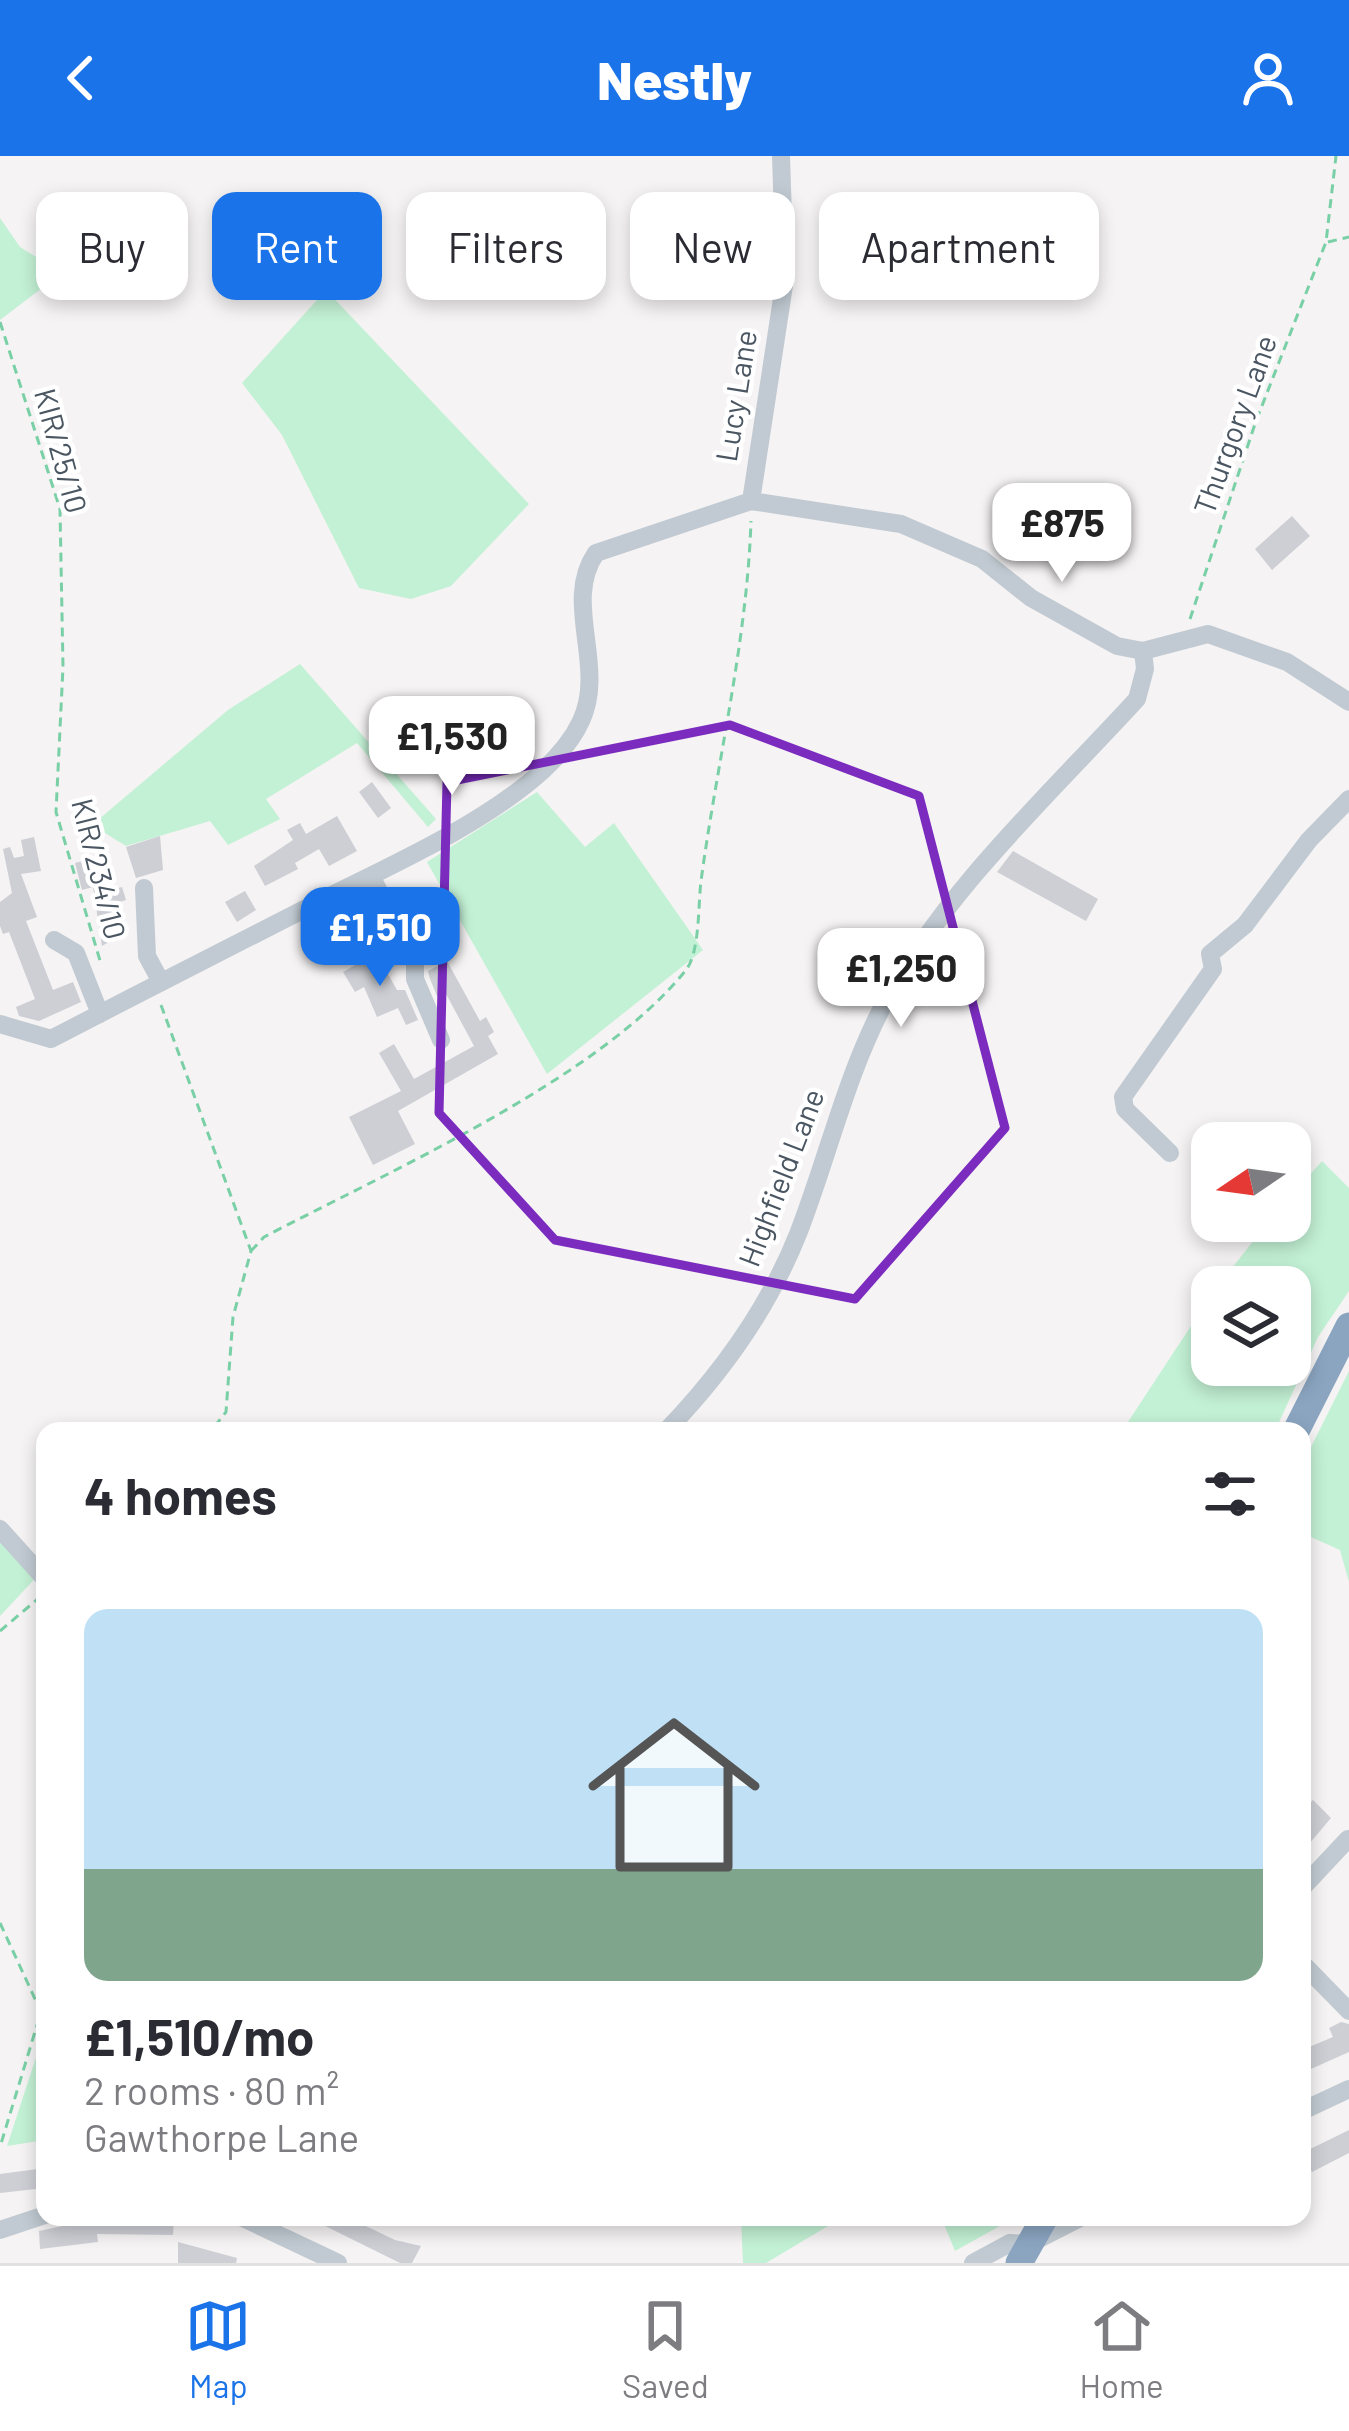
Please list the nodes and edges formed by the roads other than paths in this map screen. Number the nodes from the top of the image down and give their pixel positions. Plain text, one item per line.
1 (781, 156) edge
2 (751, 501) junction
3 (1143, 651) junction
4 (1349, 702) edge
5 (1349, 800) edge
6 (370, 876) junction
7 (144, 888) dead end
8 (54, 940) dead end
9 (156, 985) junction
10 (100, 1014) junction
11 (0, 1024) edge
12 (441, 1040) dead end
13 (1170, 1153) dead end
14 (1349, 1326) edge
15 (674, 1422) edge
16 (1301, 1422) edge
17 (0, 1529) edge
18 (36, 1570) edge
19 (1348, 1839) edge
20 (1311, 1878) edge
21 (1311, 1972) edge
22 (1349, 2011) edge
23 (1349, 2089) edge
24 (1311, 2107) edge
25 (36, 2218) edge
26 (260, 2226) edge
27 (0, 2230) edge
28 (1032, 2235) edge
29 (338, 2263) edge
30 (973, 2263) edge

1 - 2 street, Lucy Lane
2 - 3 street
2 - 6 street
3 - 4 street
3 - 15 street, Highfield Lane
5 - 13 street
6 - 9 street
6 - 12 street
7 - 9 street
8 - 10 street
9 - 10 street
10 - 11 street
14 - 16 highway
17 - 18 street
19 - 20 street
21 - 22 street
23 - 24 street
25 - 27 street
26 - 29 street
28 - 30 street

